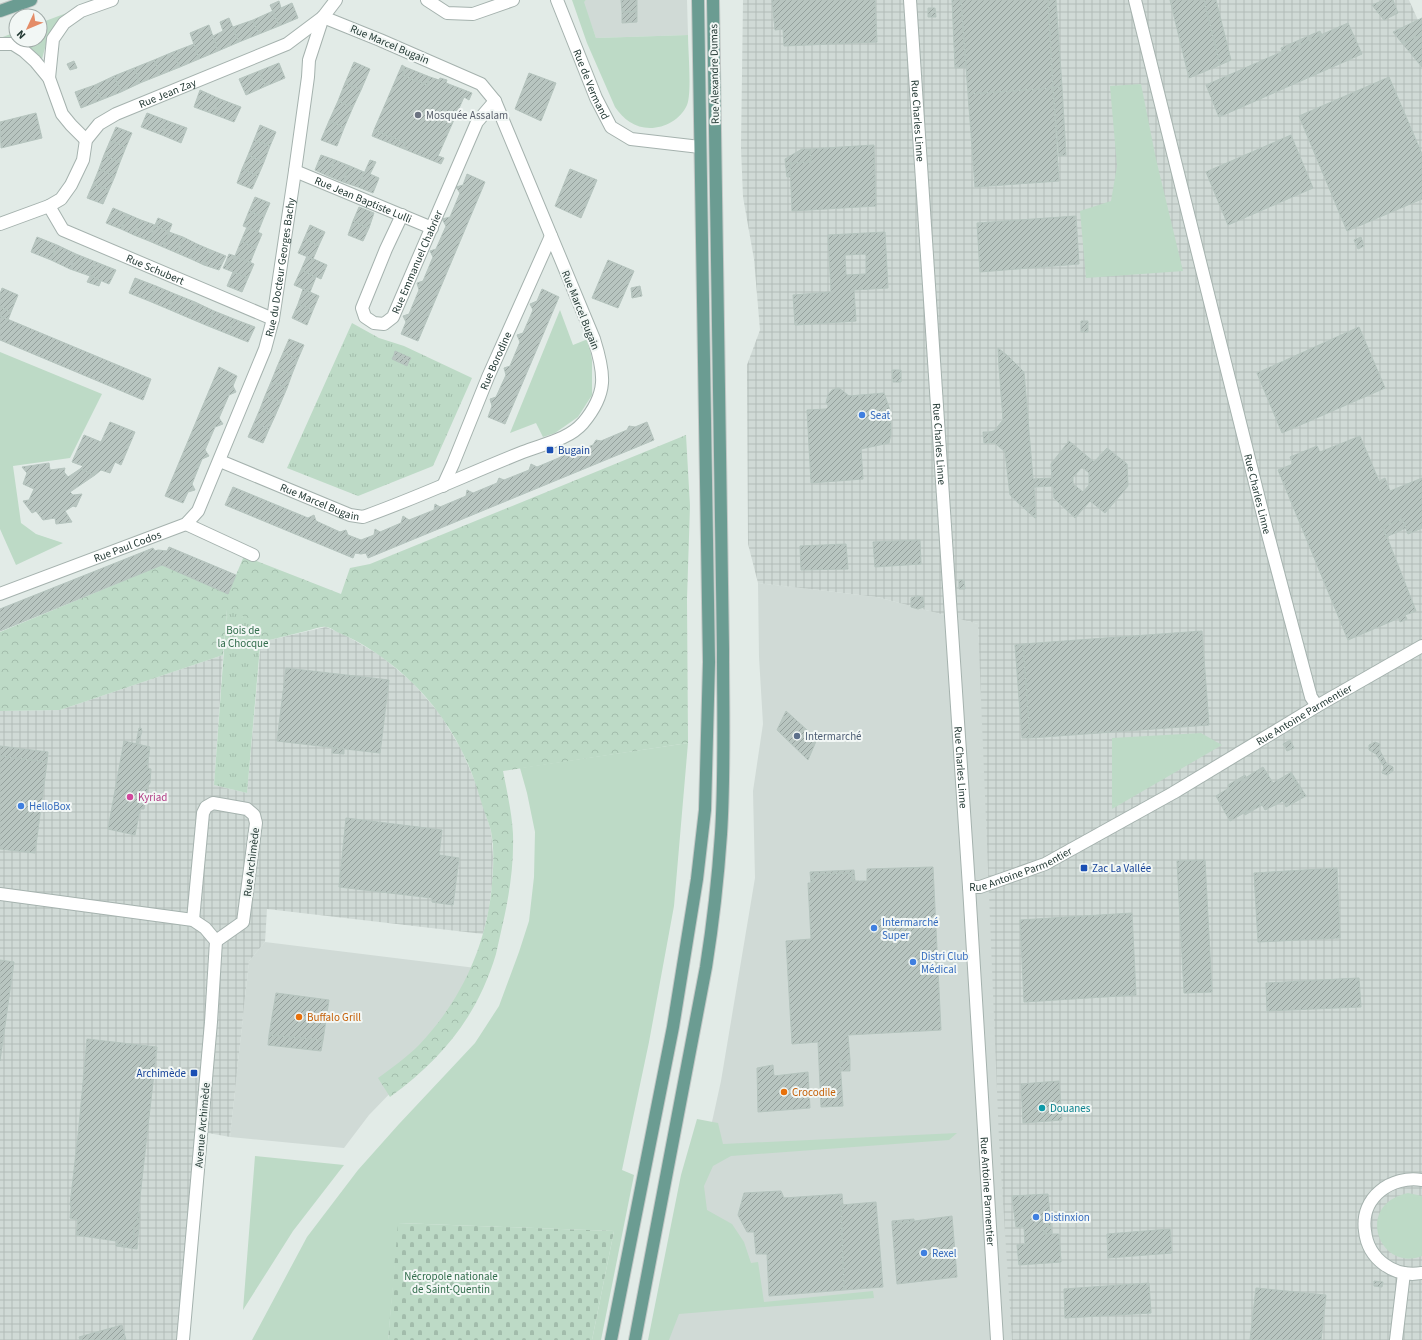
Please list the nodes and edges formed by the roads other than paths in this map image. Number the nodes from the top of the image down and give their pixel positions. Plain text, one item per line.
1 (31, 0) edge
2 (112, 0) edge
3 (336, 0) edge
4 (427, 0) edge
5 (513, 0) edge
6 (557, 0) edge
7 (698, 0) edge
8 (713, 0) edge
9 (910, 0) edge
10 (1135, 0) edge
11 (0, 12) edge
12 (323, 17) junction
13 (0, 44) edge
14 (49, 78) junction
15 (494, 101) junction
16 (86, 140) junction
17 (700, 147) junction
18 (295, 171) junction
19 (49, 206) junction
20 (402, 215) junction
21 (1, 225) edge
22 (432, 228) junction
23 (551, 236) junction
24 (273, 319) junction
25 (718, 342) junction
26 (220, 461) junction
27 (443, 486) junction
28 (186, 524) junction
29 (253, 555) dead end
30 (0, 593) edge
31 (1422, 646) edge
32 (1317, 706) junction
33 (969, 887) junction
34 (0, 894) edge
35 (193, 920) junction
36 (216, 940) junction
37 (1422, 1180) edge
38 (1404, 1273) junction
39 (1422, 1273) edge
40 (183, 1340) edge
41 (611, 1340) edge
42 (635, 1340) edge
43 (997, 1340) edge
44 (1396, 1340) edge

1 - 11 main road
2 - 14 street
3 - 12 street, Rue du Docteur Georges Bachy
4 - 5 street
6 - 17 street, Rue de Vermand
7 - 17 main road, Rue Alexandre Dumas
8 - 25 main road, Rue Alexandre Dumas
9 - 33 street, Rue Charles Linne
10 - 32 street, Rue Charles Linne
12 - 15 street, Rue Marcel Bugain
12 - 16 street, Rue Jean Zay
12 - 18 street, Rue du Docteur Georges Bachy
13 - 14 street
14 - 16 street
15 - 22 street, Rue Emmanuel Chabrier
15 - 23 street, Rue Marcel Bugain
16 - 19 street
17 - 25 main road
17 - 41 main road, Rue Alexandre Dumas
18 - 20 street, Rue Jean Baptiste Lulli
18 - 24 street, Rue du Docteur Georges Bachy
19 - 21 street
19 - 24 street, Rue Schubert
20 - 22 street, Rue Jean Baptiste Lulli
20 - 22 street, Rue Emmanuel Chabrier
23 - 27 street, Rue Borodine
23 - 27 street, Rue Marcel Bugain
24 - 26 street, Rue du Docteur Georges Bachy
25 - 42 main road, Rue Alexandre Dumas
26 - 27 street, Rue Marcel Bugain
26 - 28 street, Rue du Docteur Georges Bachy
28 - 29 street
28 - 30 street, Rue Paul Codos
31 - 32 street, Rue Antoine Parmentier
32 - 33 street, Rue Antoine Parmentier
33 - 43 street, Rue Antoine Parmentier
34 - 35 street
35 - 36 street
35 - 36 street, Rue Archimède
36 - 40 street, Avenue Archimède
37 - 38 street
38 - 39 street
38 - 44 street

